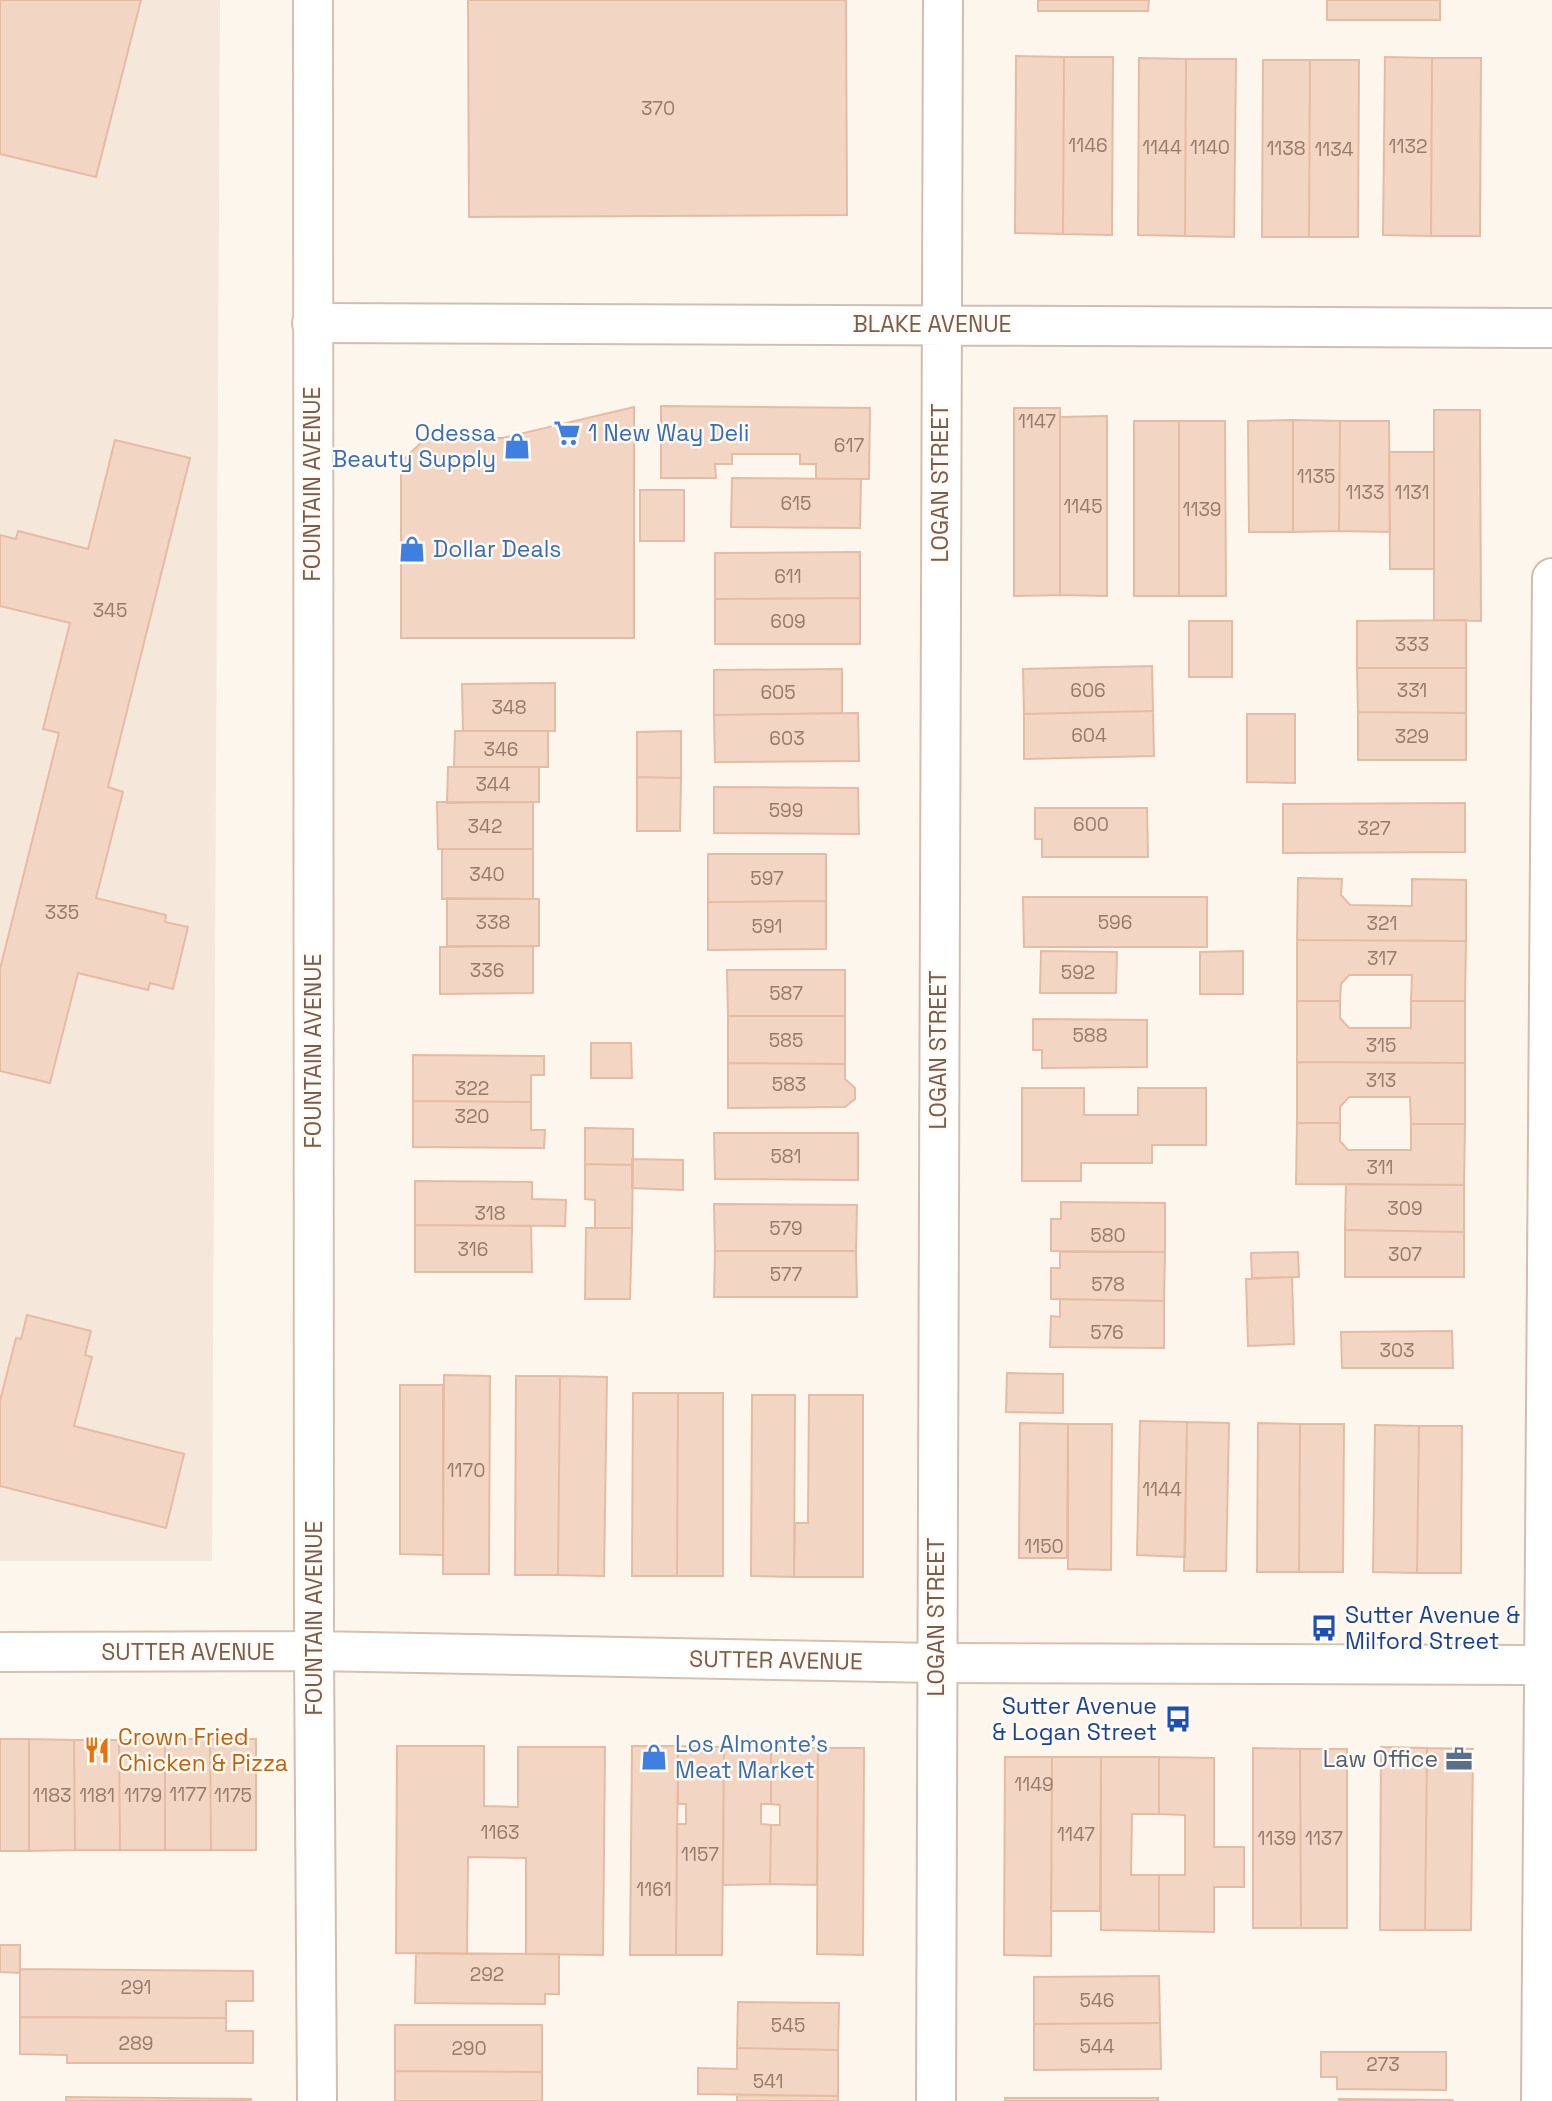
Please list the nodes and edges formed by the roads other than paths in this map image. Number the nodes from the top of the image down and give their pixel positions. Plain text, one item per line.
1 (313, 0) edge
2 (943, 0) edge
3 (312, 323) junction
4 (940, 324) junction
5 (1552, 327) edge
6 (1552, 578) edge
7 (314, 1651) junction
8 (0, 1652) edge
9 (936, 1662) junction
10 (1549, 1665) edge
11 (317, 2101) edge
12 (936, 2101) edge
13 (1541, 2101) edge

1 - 3 street, FOUNTAIN AVENUE
2 - 4 street, LOGAN STREET
3 - 4 street, BLAKE AVENUE
3 - 7 street, FOUNTAIN AVENUE
4 - 5 street, BLAKE AVENUE
4 - 9 street, LOGAN STREET
6 - 10 street
7 - 8 street, SUTTER AVENUE
7 - 9 street, SUTTER AVENUE
7 - 11 street, FOUNTAIN AVENUE
9 - 10 street, SUTTER AVENUE
9 - 12 street, LOGAN STREET
10 - 13 street

